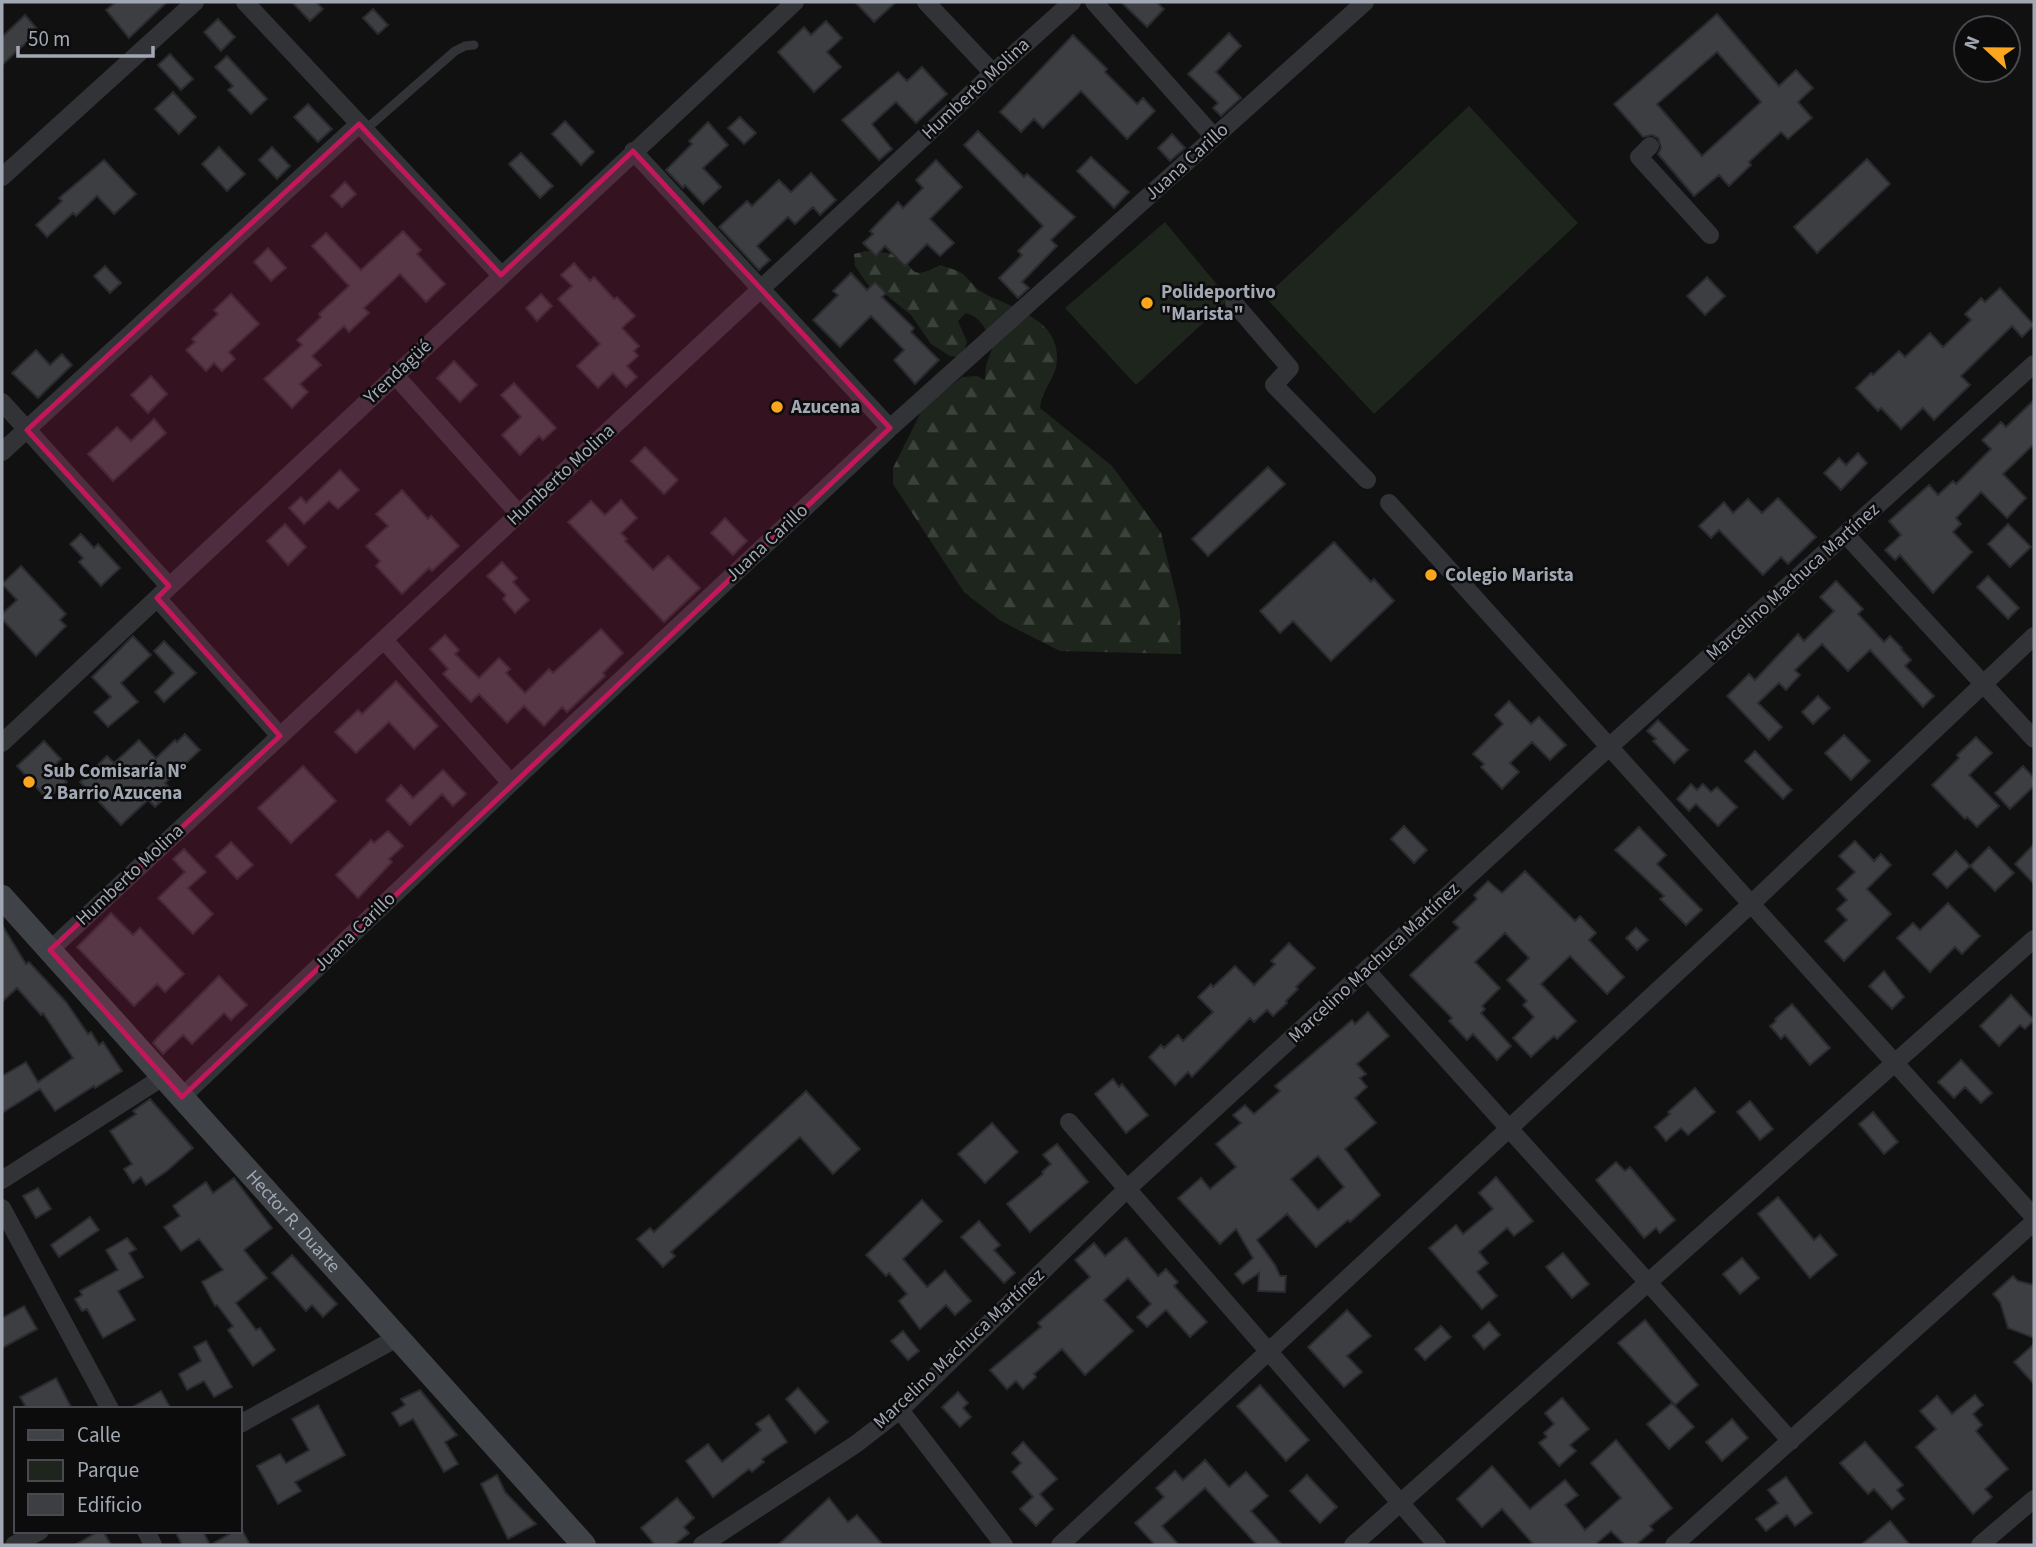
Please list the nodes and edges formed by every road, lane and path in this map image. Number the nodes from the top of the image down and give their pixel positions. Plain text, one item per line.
1 (195, 2) edge
2 (245, 2) edge
3 (795, 2) edge
4 (926, 2) edge
5 (1072, 2) edge
6 (1094, 2) edge
7 (1364, 2) edge
8 (474, 45) dead end
9 (993, 73) junction
10 (362, 127) junction
11 (1214, 137) junction
12 (1650, 146) dead end
13 (633, 151) junction
14 (2, 177) edge
15 (1710, 235) dead end
16 (501, 275) junction
17 (761, 289) junction
18 (1234, 303) dead end
19 (2034, 364) edge
20 (395, 375) junction
21 (2, 402) edge
22 (890, 428) junction
23 (27, 430) junction
24 (2, 452) edge
25 (1367, 480) dead end
26 (1389, 503) dead end
27 (519, 514) junction
28 (1846, 535) junction
29 (163, 592) junction
30 (2034, 636) edge
31 (384, 640) junction
32 (1983, 683) junction
33 (280, 736) junction
34 (2034, 739) edge
35 (2, 743) edge
36 (1608, 748) junction
37 (511, 783) junction
38 (2, 897) edge
39 (1751, 904) junction
40 (2034, 939) edge
41 (50, 950) junction
42 (1367, 971) junction
43 (1895, 1063) junction
44 (163, 1077) junction
45 (181, 1097) junction
46 (1069, 1122) dead end
47 (1509, 1128) junction
48 (2, 1180) edge
49 (1127, 1189) junction
50 (2, 1209) edge
51 (2034, 1220) edge
52 (1648, 1283) junction
53 (397, 1338) junction
54 (1269, 1352) junction
55 (109, 1407) edge
56 (900, 1410) junction
57 (242, 1423) edge
58 (1791, 1441) junction
59 (2034, 1499) edge
60 (1400, 1503) junction
61 (36, 1533) edge
62 (14, 1545) edge
63 (584, 1545) edge
64 (702, 1545) edge
65 (1004, 1545) edge
66 (1060, 1545) edge
67 (1353, 1545) edge
68 (1437, 1545) edge
69 (1674, 1545) edge
70 (1980, 1545) edge

1 - 14 street
2 - 10 street
3 - 13 street, Yrendagüé
4 - 9 street
5 - 9 street, Humberto Molina
6 - 11 street
7 - 11 street, Juana Carillo
8 - 10 lane
9 - 17 street, Humberto Molina
10 - 16 street
10 - 23 street
11 - 22 street, Juana Carillo
12 - 15 street
13 - 16 street, Yrendagüé
13 - 17 street
16 - 20 street, Yrendagüé
17 - 22 street
17 - 27 street, Humberto Molina
18 - 25 street
19 - 28 street, Marcelino Machuca Martínez
20 - 27 street
20 - 29 street, Yrendagüé
21 - 23 street
22 - 37 street, Juana Carillo
23 - 24 street
23 - 29 street
26 - 36 street
27 - 31 street, Humberto Molina
28 - 32 street
28 - 36 street, Marcelino Machuca Martínez
29 - 33 street
29 - 35 street, Yrendagüé
30 - 32 street
31 - 33 street, Humberto Molina
31 - 37 street
32 - 34 street
32 - 39 street
33 - 41 street, Humberto Molina
36 - 39 street
36 - 42 street, Marcelino Machuca Martínez
37 - 45 street, Juana Carillo
38 - 41 street, Hector R. Duarte
39 - 43 street
39 - 47 street
40 - 43 street
41 - 44 street, Hector R. Duarte
42 - 47 street
42 - 49 street, Marcelino Machuca Martínez
43 - 51 street
43 - 52 street
44 - 45 street, Hector R. Duarte
44 - 48 street
45 - 53 street, Hector R. Duarte
46 - 49 street
47 - 52 street
47 - 54 street
49 - 54 street
49 - 56 street, Marcelino Machuca Martínez
50 - 55 street
51 - 58 street
52 - 58 street
52 - 60 street
53 - 57 street
53 - 63 street, Hector R. Duarte
54 - 60 street
54 - 66 street
56 - 64 street, Marcelino Machuca Martínez
56 - 65 street
58 - 69 street
59 - 70 street
60 - 67 street
60 - 68 street
61 - 62 street

